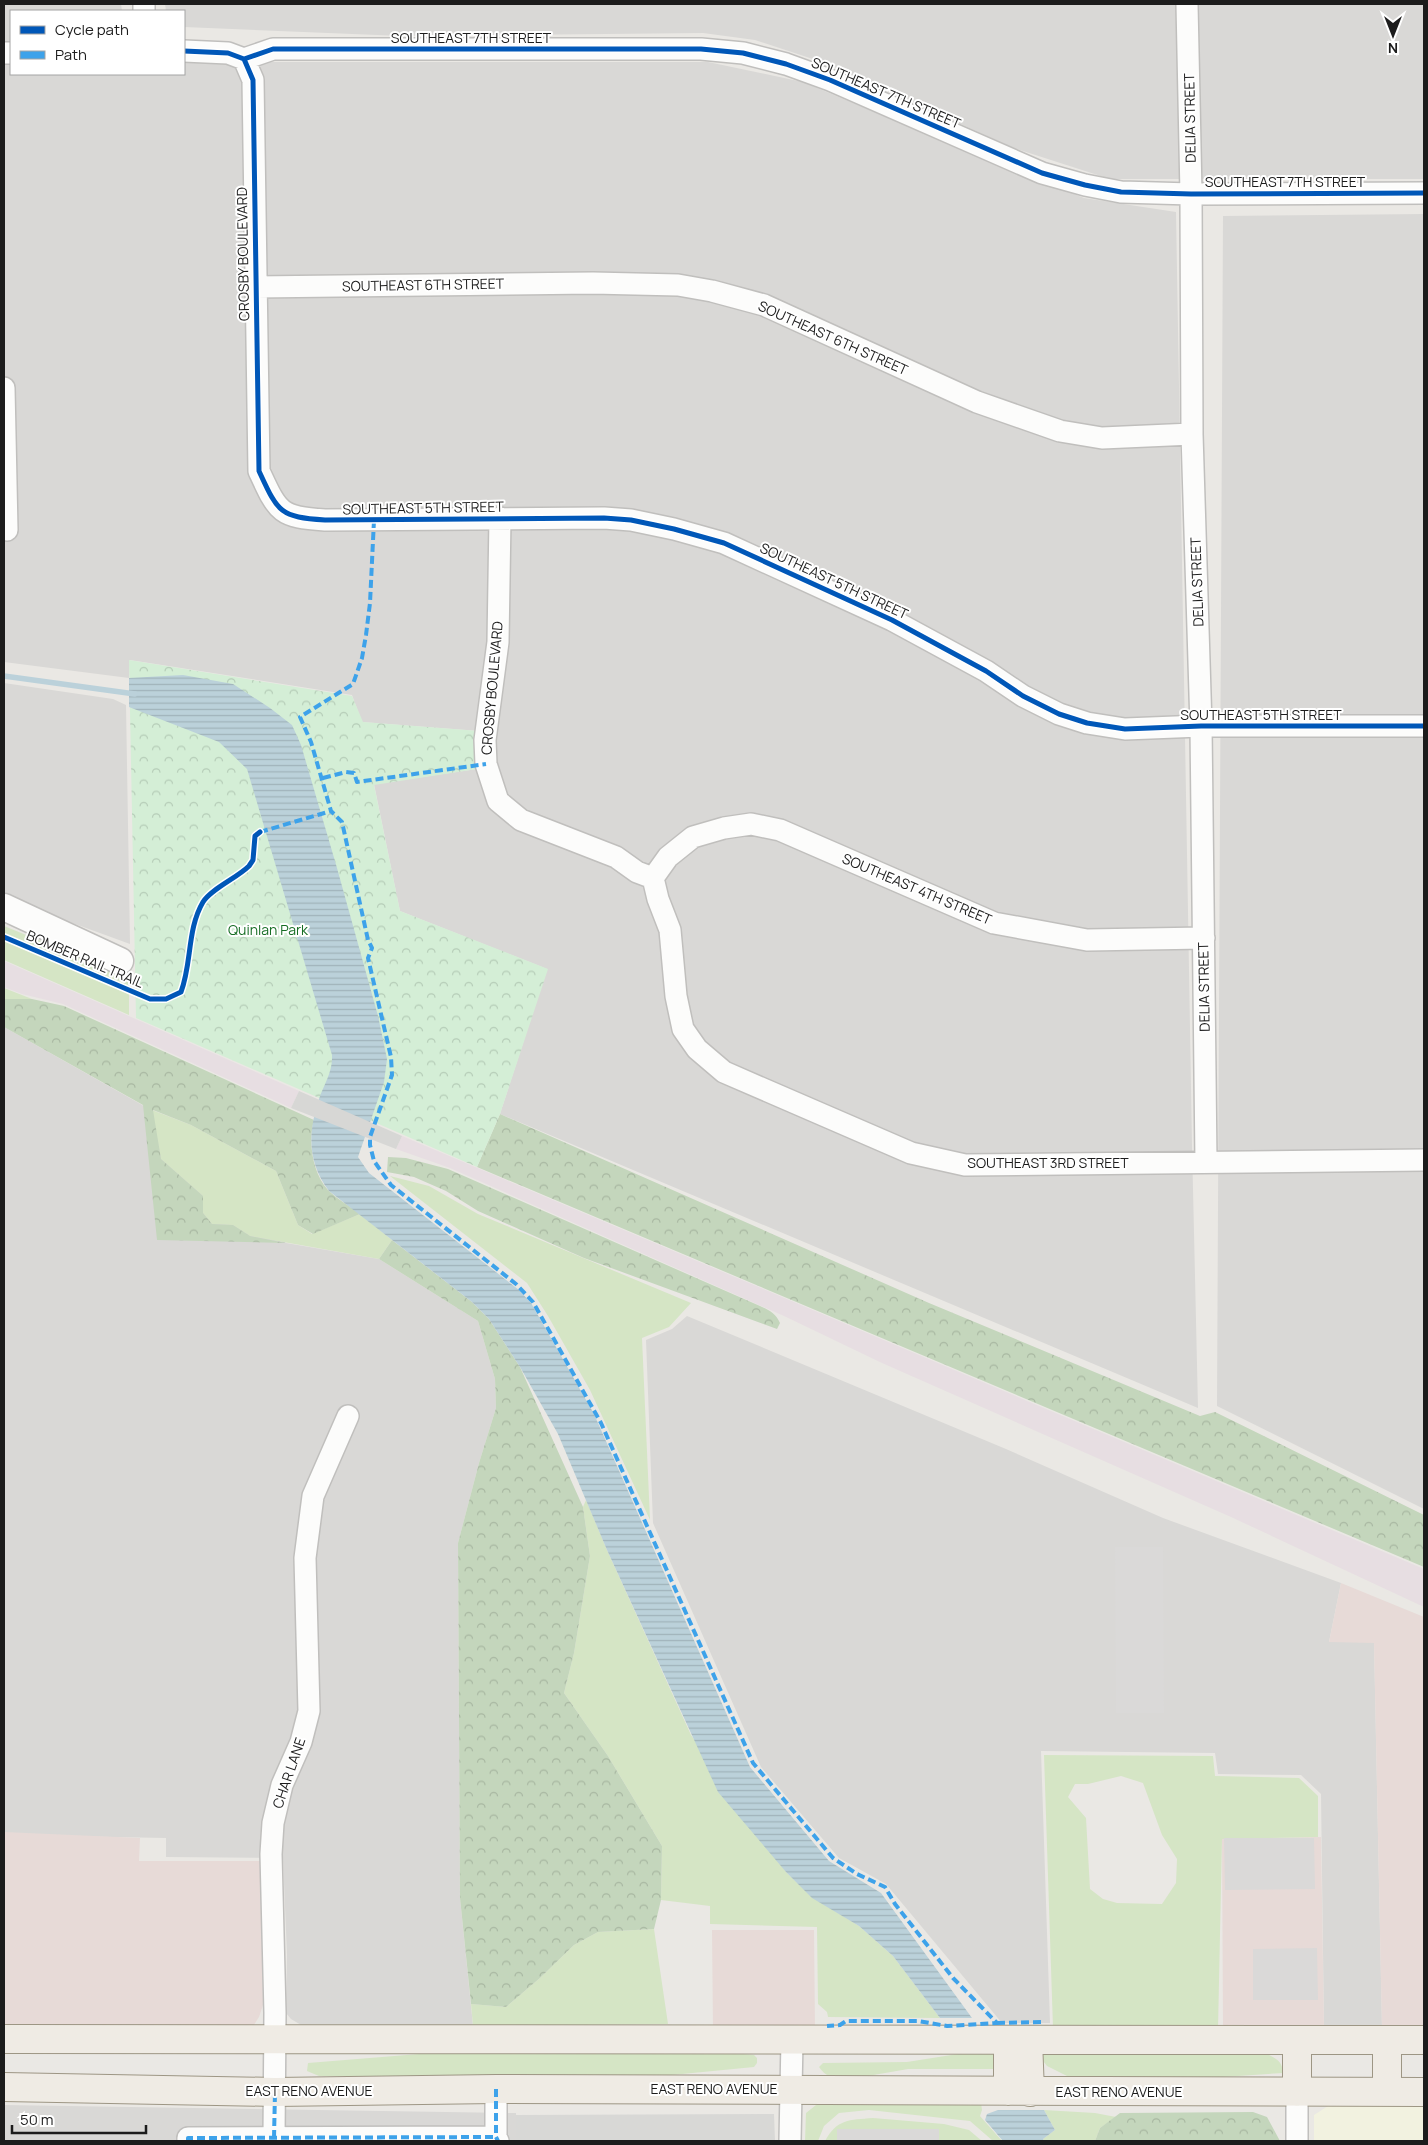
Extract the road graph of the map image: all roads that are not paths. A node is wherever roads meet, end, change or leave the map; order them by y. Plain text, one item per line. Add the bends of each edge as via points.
1 (1187, 4) edge
2 (185, 51) edge
3 (244, 60) junction
4 (1191, 194) junction
5 (1424, 194) edge
6 (255, 287) junction
7 (4, 388) edge
8 (1192, 434) junction
9 (278, 508) joint
10 (500, 518) junction
11 (7, 530) dead end
12 (1201, 726) junction
13 (1424, 726) edge
14 (654, 878) junction
15 (4, 907) edge
16 (1204, 938) junction
17 (120, 961) dead end
18 (1424, 1160) edge
19 (1206, 1161) junction
20 (348, 1416) dead end
21 (4, 2039) edge
22 (275, 2039) junction
23 (792, 2040) junction
24 (1018, 2040) junction
25 (1297, 2040) junction
26 (1387, 2040) junction
27 (1424, 2040) edge
28 (4, 2087) edge
29 (496, 2089) junction
30 (791, 2089) junction
31 (1019, 2091) junction
32 (275, 2092) junction
33 (1297, 2092) junction
34 (1387, 2092) junction
35 (1424, 2092) edge
36 (274, 2138) junction
37 (497, 2139) edge
38 (188, 2141) edge
39 (790, 2141) edge
40 (1297, 2141) edge

1 - 4 street, DELIA STREET
2 - 3 street via 228,53
3 - 4 street, SOUTHEAST 7TH STREET via 273,49 701,49 743,53 830,80 1042,173 1121,192
3 - 6 street, CROSBY BOULEVARD via 253,80
4 - 5 street, SOUTHEAST 7TH STREET
4 - 8 street, DELIA STREET
6 - 8 street, SOUTHEAST 6TH STREET via 678,285 764,305 977,402 1060,432 1102,438
6 - 9 street, CROSBY BOULEVARD via 259,471
7 - 11 street
8 - 12 street, DELIA STREET
9 - 10 street, SOUTHEAST 5TH STREET via 298,518 325,520
10 - 12 street, SOUTHEAST 5TH STREET via 631,520 724,543 892,620 1059,714 1125,729
10 - 14 street, CROSBY BOULEVARD via 498,642 485,740 486,764 498,801 521,820 616,857 637,872
12 - 13 street, SOUTHEAST 5TH STREET
12 - 16 street, DELIA STREET
14 - 16 street, SOUTHEAST 4TH STREET via 668,857 693,837 751,824 780,830 994,924 1088,940
14 - 19 street, SOUTHEAST 3RD STREET via 670,930 682,1029 697,1050 724,1072 911,1153 965,1165
15 - 17 street
16 - 19 street, DELIA STREET
18 - 19 street, SOUTHEAST 3RD STREET
20 - 22 street, CHAR LANE via 313,1496 305,1558 309,1711 282,1786 273,1823
21 - 22 main road
22 - 23 main road
22 - 32 street, CHAR LANE
23 - 24 main road
23 - 30 street
24 - 25 main road
24 - 31 main road
25 - 26 main road
25 - 33 main road
26 - 27 main road
26 - 34 main road
28 - 32 main road, EAST RENO AVENUE
29 - 30 main road, EAST RENO AVENUE
29 - 32 main road, EAST RENO AVENUE
29 - 37 street
30 - 31 main road, EAST RENO AVENUE
30 - 39 street
31 - 33 main road, EAST RENO AVENUE
32 - 36 street, CHAR LANE
33 - 34 main road, EAST RENO AVENUE
33 - 40 street
34 - 35 main road, EAST RENO AVENUE
36 - 37 street
36 - 38 street via 188,2138

